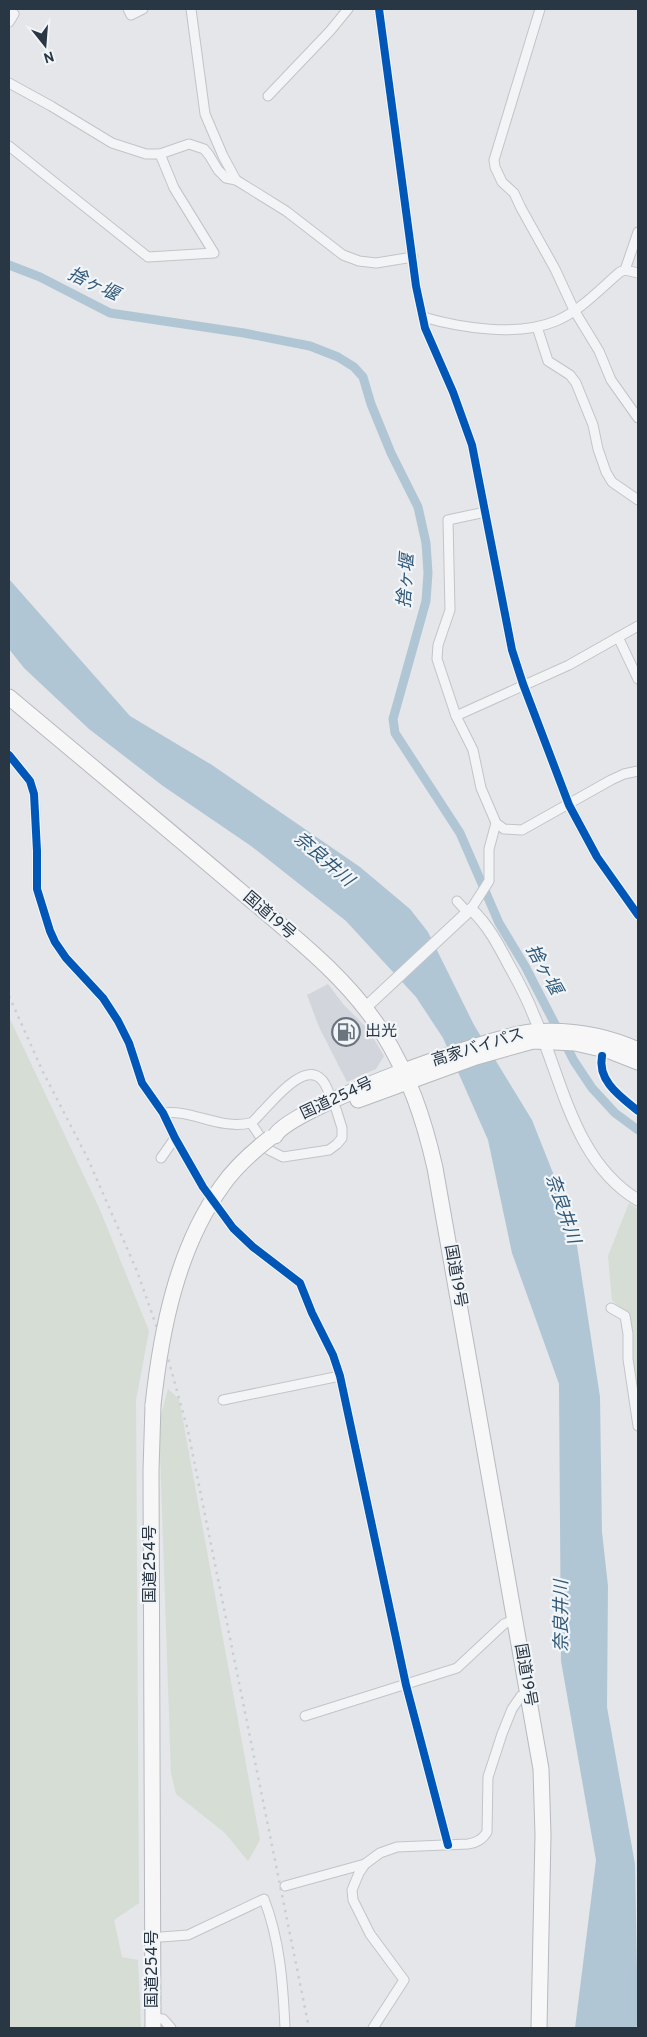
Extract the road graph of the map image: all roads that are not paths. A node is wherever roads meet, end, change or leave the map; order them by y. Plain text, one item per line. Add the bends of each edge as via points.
1 (128, 9) edge
2 (142, 9) edge
3 (191, 9) edge
4 (348, 9) edge
5 (379, 9) edge
6 (540, 9) edge
7 (9, 10) edge
8 (9, 22) edge
9 (9, 83) edge
10 (268, 96) dead end
11 (9, 146) edge
12 (160, 154) junction
13 (236, 180) junction
14 (638, 232) edge
15 (414, 257) junction
16 (626, 270) junction
17 (638, 273) edge
18 (574, 310) junction
19 (423, 317) junction
20 (537, 327) junction
21 (638, 418) edge
22 (638, 500) edge
23 (485, 512) junction
24 (638, 626) edge
25 (618, 637) junction
26 (638, 678) edge
27 (523, 684) junction
28 (9, 697) edge
29 (456, 716) junction
30 (9, 755) edge
31 (638, 771) edge
32 (569, 805) junction
33 (496, 823) junction
34 (457, 901) dead end
35 (467, 912) junction
36 (638, 915) edge
37 (365, 1008) junction
38 (541, 1036) junction
39 (572, 1037) junction
40 (638, 1050) edge
41 (638, 1062) edge
42 (413, 1074) junction
43 (334, 1105) junction
44 (163, 1113) junction
45 (251, 1123) junction
46 (175, 1138) junction
47 (161, 1158) dead end
48 (638, 1200) edge
49 (611, 1308) dead end
50 (340, 1376) junction
51 (224, 1400) dead end
52 (638, 1426) edge
53 (516, 1619) junction
54 (406, 1685) junction
55 (529, 1695) junction
56 (305, 1716) dead end
57 (448, 1845) junction
58 (365, 1864) junction
59 (285, 1886) dead end
60 (161, 1937) dead end
61 (153, 2023) edge
62 (171, 2028) edge
63 (285, 2028) edge
64 (373, 2028) edge
65 (539, 2028) edge

1 - 2 street via 131,15
3 - 13 street via 205,114
4 - 10 street
5 - 15 street
6 - 18 street via 494,160 502,182 517,198
7 - 8 street via 14,14
9 - 12 street via 112,143 146,154
11 - 12 street via 148,257 214,254 174,188
12 - 13 street via 179,146 196,145 204,149 226,178
13 - 15 street via 286,211 343,255 376,263
14 - 16 street
15 - 19 street
16 - 17 street
16 - 18 street
18 - 20 street
18 - 21 street via 615,387
19 - 20 street via 496,330
19 - 23 street via 472,445
20 - 22 street via 548,361 570,374 576,383 593,425 606,472 612,482
23 - 27 street via 512,650
23 - 29 street via 448,520 450,610 438,645 437,659
24 - 25 street
25 - 26 street
25 - 27 street via 569,665
27 - 29 street
27 - 32 street
28 - 37 highway, 国道19号 via 275,921 330,970
29 - 33 street via 473,750 481,788
30 - 44 street via 30,781 34,794 37,889 50,931 66,958 104,998 129,1043 142,1083
31 - 32 street via 611,780
32 - 33 street via 522,830 504,829
32 - 36 street via 597,857
33 - 35 street via 489,849 489,881
34 - 35 street
35 - 37 street
35 - 38 street via 487,926 500,947
37 - 42 highway, 国道19号
38 - 39 highway, 高家バイパス
38 - 42 highway, 高家バイパス
38 - 48 street via 576,1122 596,1160 610,1179
39 - 40 highway, 高家バイパス via 607,1038
39 - 41 highway, 高家バイパス
42 - 43 highway, 国道254号
42 - 53 highway, 国道19号 via 436,1168
43 - 45 street via 322,1079 314,1074 304,1075 293,1081
43 - 45 street via 342,1138 329,1150 283,1157 269,1150
43 - 61 highway, 国道254号, bridge via 299,1116 278,1129 242,1162 222,1186 209,1205 185,1260 160,1351 153,1405 151,1470
44 - 45 street via 172,1112 231,1125
44 - 46 street
46 - 47 street
46 - 50 street via 203,1187 233,1228 253,1248 300,1283
49 - 52 street via 625,1316 627,1324 628,1359
50 - 51 street
50 - 54 street
53 - 54 street via 504,1624 457,1668
53 - 55 highway, 国道19号
54 - 56 street
54 - 57 street
55 - 57 street via 521,1696 512,1709 494,1754 488,1777 485,1836 474,1843
55 - 65 highway, 国道19号 via 543,1802
57 - 58 street via 398,1847 380,1853
58 - 59 street
58 - 64 street via 352,1890 353,1900 370,1934 404,1980
60 - 63 street via 188,1935 264,1899 280,1962
61 - 62 street via 163,2019

